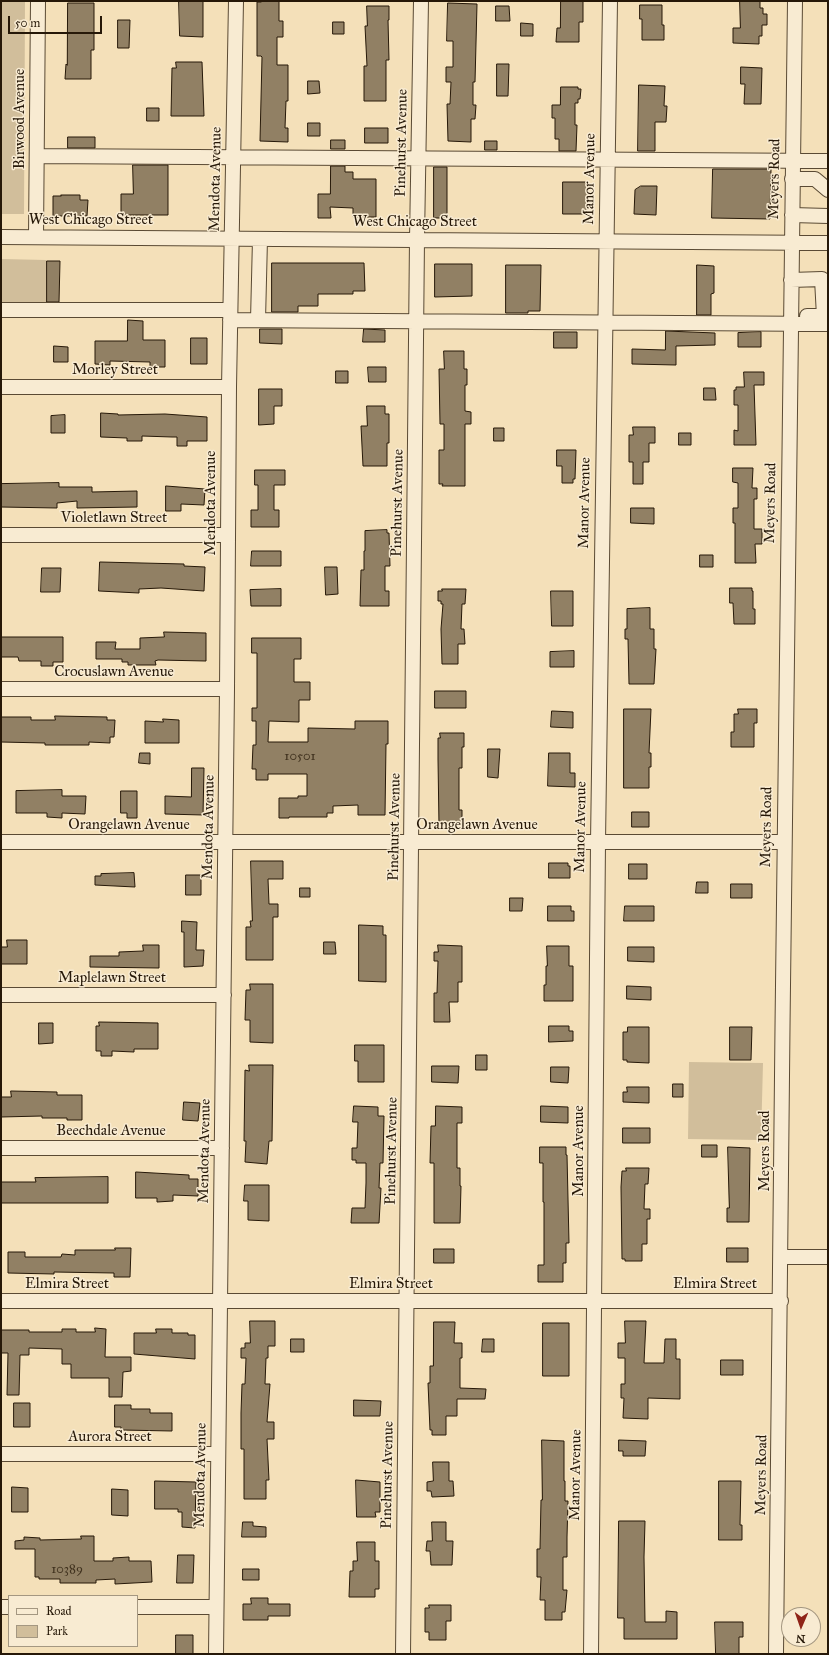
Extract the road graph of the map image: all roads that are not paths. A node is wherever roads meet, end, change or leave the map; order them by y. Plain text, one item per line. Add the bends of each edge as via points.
1 (38, 1) edge
2 (236, 1) edge
3 (422, 1) edge
4 (610, 1) edge
5 (795, 1) edge
6 (37, 156) junction
7 (234, 156) junction
8 (418, 158) junction
9 (607, 160) junction
10 (792, 161) junction
11 (828, 161) edge
12 (792, 179) junction
13 (828, 190) edge
14 (792, 215) junction
15 (828, 216) edge
16 (1, 237) edge
17 (36, 237) junction
18 (231, 238) junction
19 (260, 239) junction
20 (417, 239) junction
21 (606, 241) junction
22 (792, 243) junction
23 (828, 243) edge
24 (828, 250) edge
25 (791, 280) junction
26 (825, 285) edge
27 (1, 310) edge
28 (230, 315) junction
29 (258, 320) junction
30 (417, 321) junction
31 (790, 321) junction
32 (604, 322) junction
33 (828, 324) edge
34 (229, 386) junction
35 (1, 387) edge
36 (1, 535) edge
37 (228, 535) junction
38 (1, 688) edge
39 (227, 689) junction
40 (1, 842) edge
41 (226, 842) junction
42 (412, 842) junction
43 (598, 842) junction
44 (784, 842) junction
45 (1, 995) edge
46 (224, 995) junction
47 (1, 1148) edge
48 (222, 1148) junction
49 (782, 1257) junction
50 (828, 1257) edge
51 (1, 1301) edge
52 (220, 1301) junction
53 (407, 1301) junction
54 (595, 1301) junction
55 (781, 1301) junction
56 (1, 1454) edge
57 (218, 1454) junction
58 (138, 1607) edge
59 (216, 1607) junction
60 (216, 1654) edge
61 (403, 1654) edge
62 (591, 1654) edge
63 (776, 1654) edge

1 - 6 street, Birwood Avenue
2 - 7 street, Mendota Avenue
3 - 8 street, Pinehurst Avenue
4 - 9 street, Manor Avenue
5 - 10 street, Meyers Road
6 - 7 street
6 - 17 street, Birwood Avenue
7 - 8 street
7 - 18 street, Mendota Avenue
8 - 9 street
8 - 20 street, Pinehurst Avenue
9 - 10 street
9 - 21 street, Manor Avenue
10 - 11 street
10 - 12 street, Meyers Road
12 - 13 street via 815,179
12 - 14 street, Meyers Road
14 - 15 street
14 - 22 street, Meyers Road
16 - 17 street, West Chicago Street
17 - 18 street, West Chicago Street
18 - 19 street, West Chicago Street
18 - 28 street, Mendota Avenue
19 - 20 street, West Chicago Street
19 - 29 street
20 - 21 street, West Chicago Street
20 - 30 street, Pinehurst Avenue
21 - 22 street, West Chicago Street
21 - 32 street, Manor Avenue
22 - 23 street, West Chicago Street
22 - 25 street, Meyers Road
23 - 24 street
25 - 26 street via 822,279
25 - 31 street, Meyers Road
26 - 31 street via 824,316
27 - 28 street
28 - 29 street
28 - 34 street, Mendota Avenue
29 - 30 street
30 - 32 street
30 - 42 street, Pinehurst Avenue
31 - 32 street
31 - 33 street
31 - 44 street, Meyers Road
32 - 43 street, Manor Avenue
34 - 35 street, Morley Street
34 - 37 street, Mendota Avenue
36 - 37 street, Violetlawn Street
37 - 39 street, Mendota Avenue
38 - 39 street, Crocuslawn Avenue
39 - 41 street, Mendota Avenue
40 - 41 street, Orangelawn Avenue
41 - 42 street, Orangelawn Avenue
41 - 46 street, Mendota Avenue
42 - 43 street, Orangelawn Avenue
42 - 53 street, Pinehurst Avenue
43 - 44 street, Orangelawn Avenue
43 - 54 street, Manor Avenue
44 - 49 street, Meyers Road
45 - 46 street, Maplelawn Street
46 - 48 street, Mendota Avenue
47 - 48 street, Beechdale Avenue
48 - 52 street, Mendota Avenue
49 - 50 street
49 - 55 street, Meyers Road
51 - 52 street, Elmira Street
52 - 53 street, Elmira Street
52 - 57 street, Mendota Avenue
53 - 54 street, Elmira Street
53 - 61 street, Pinehurst Avenue
54 - 55 street, Elmira Street
54 - 62 street, Manor Avenue
55 - 63 street, Meyers Road
56 - 57 street, Aurora Street
57 - 59 street, Mendota Avenue
58 - 59 street
59 - 60 street, Mendota Avenue

